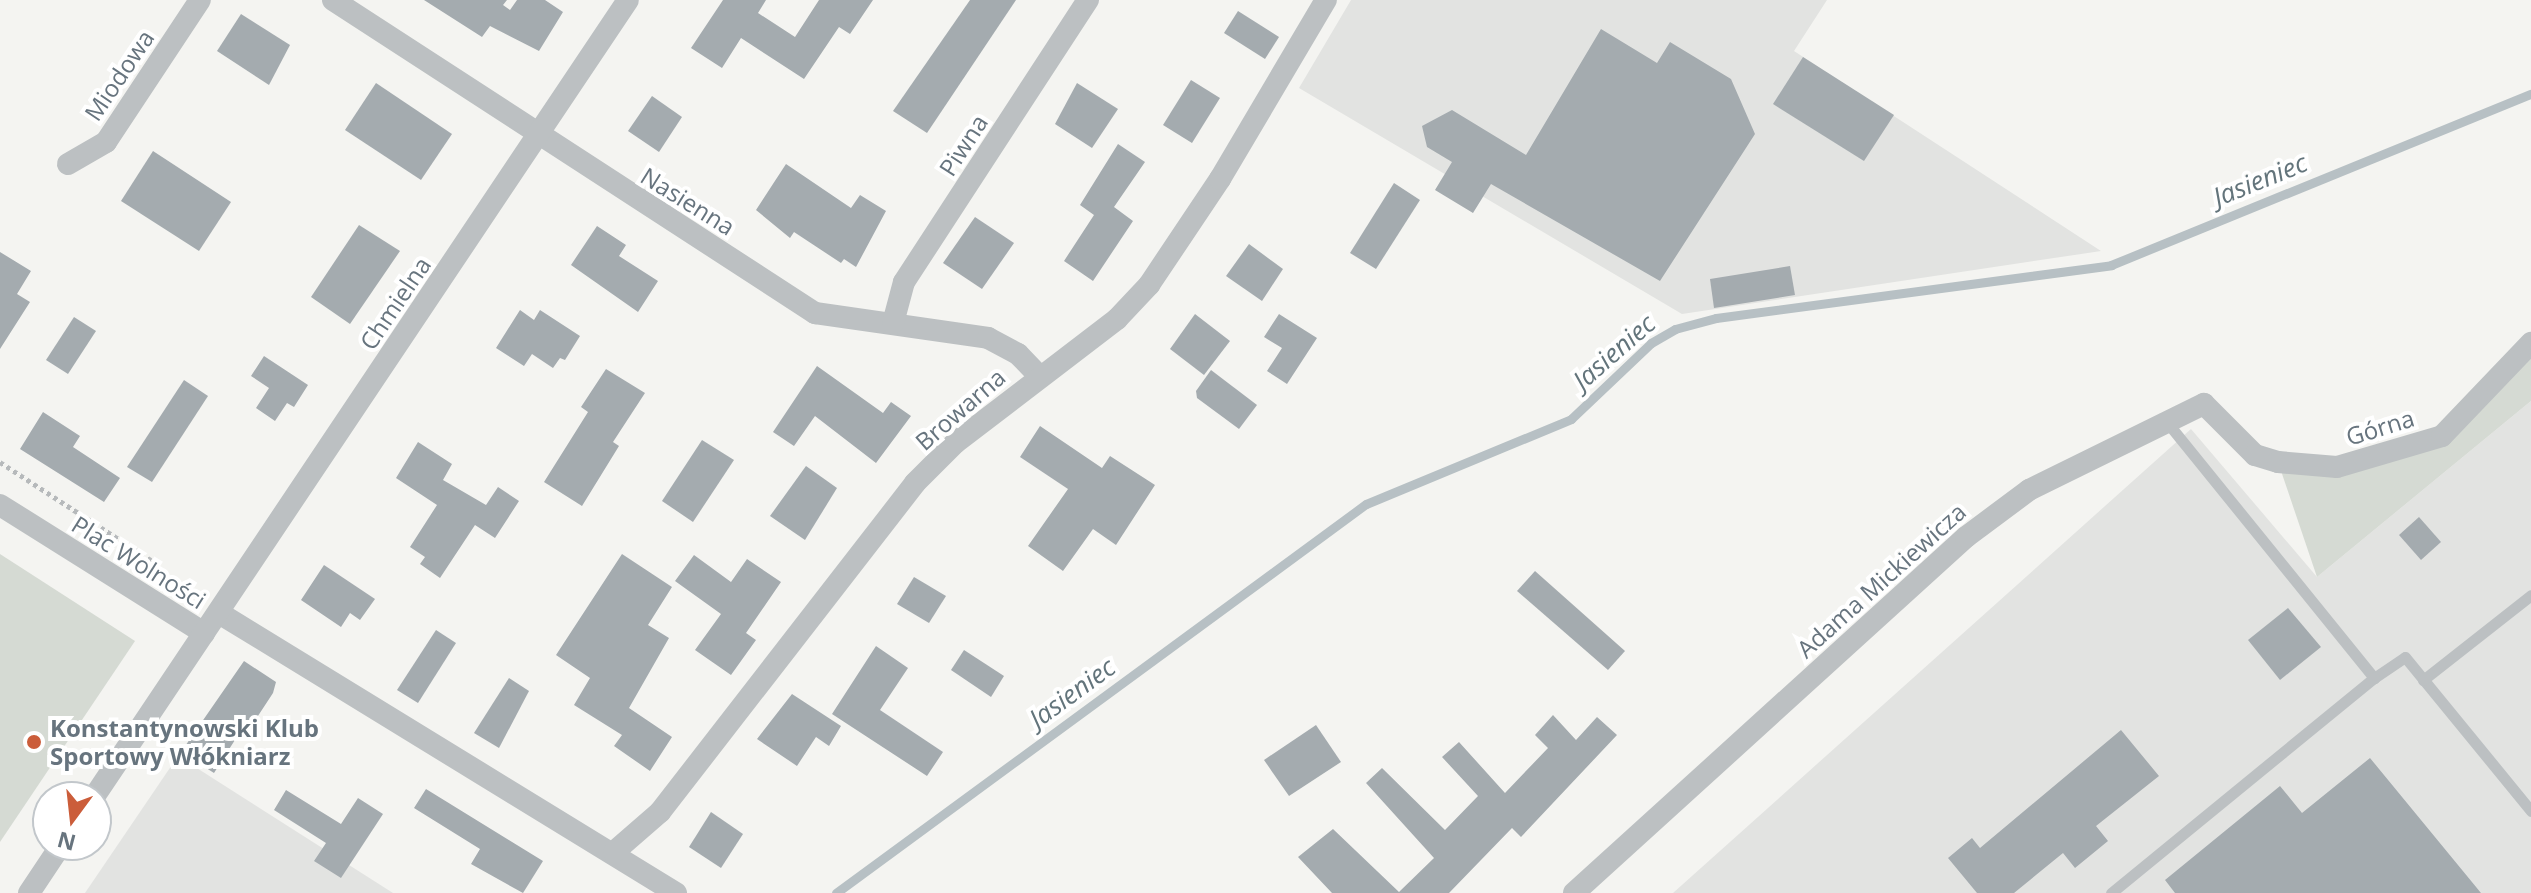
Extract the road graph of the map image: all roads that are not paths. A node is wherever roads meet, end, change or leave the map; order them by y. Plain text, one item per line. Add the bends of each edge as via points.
1 (200, 0) edge
2 (333, 0) edge
3 (628, 0) edge
4 (1088, 0) edge
5 (1326, 0) edge
6 (538, 137) junction
7 (68, 164) dead end
8 (893, 323) junction
9 (2531, 343) edge
10 (1039, 376) junction
11 (2165, 420) junction
12 (2255, 455) joint
13 (0, 505) edge
14 (2531, 595) edge
15 (219, 613) junction
16 (204, 633) junction
17 (2374, 678) junction
18 (2423, 680) junction
19 (105, 781) edge
20 (2531, 811) edge
21 (614, 852) junction
22 (50, 861) edge
23 (29, 893) edge
24 (676, 893) edge
25 (1574, 893) edge
26 (2111, 893) edge

1 - 7 street, Miodowa via 106,142
2 - 6 street, Nasienna
3 - 6 street, Chmielna
4 - 8 street, Piwna via 904,282
5 - 10 street, Browarna via 1220,179 1149,285 1117,319
6 - 8 street, Nasienna via 815,313
6 - 15 street, Chmielna
8 - 10 street, Nasienna via 988,338 1018,354
9 - 12 street, Górna via 2442,436 2337,467
10 - 21 street, Browarna via 955,443 915,483 660,812
11 - 12 street, Adama Mickiewicza via 2204,404
11 - 17 lane
11 - 25 street, Adama Mickiewicza via 2029,490 1966,537
13 - 16 street, Plac Wolności
14 - 18 lane
15 - 16 street, Chmielna
15 - 21 street
16 - 19 street, Plac Wolności
17 - 18 lane via 2405,657
17 - 26 lane
18 - 20 lane
21 - 24 street
22 - 23 street

